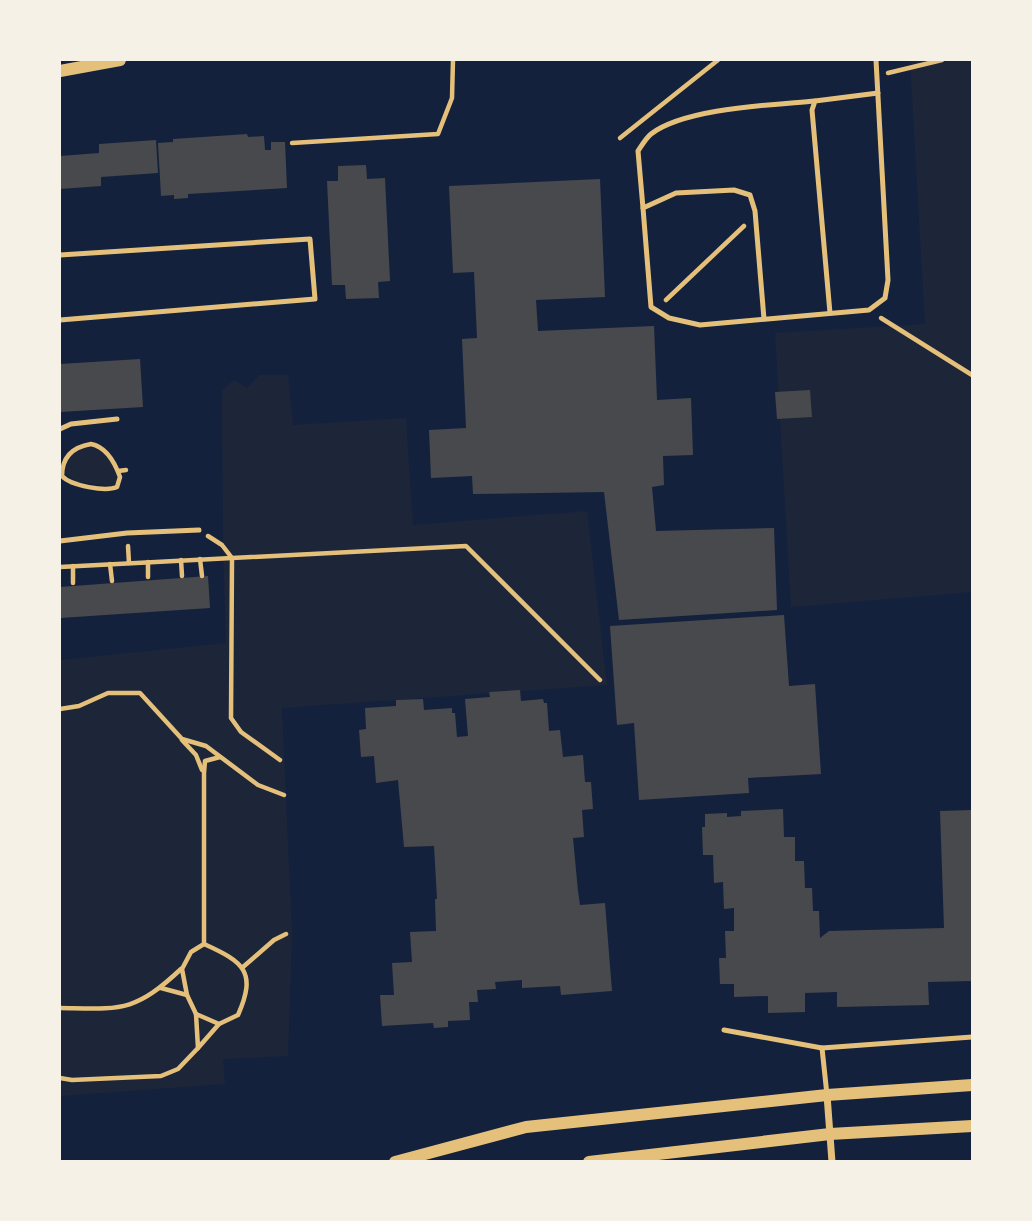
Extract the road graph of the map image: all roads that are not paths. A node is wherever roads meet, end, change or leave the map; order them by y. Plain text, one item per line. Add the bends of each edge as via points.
1 (120, 60) edge
2 (876, 60) edge
3 (60, 71) edge
4 (878, 93) junction
5 (815, 101) junction
6 (643, 208) junction
7 (60, 255) edge
8 (830, 313) junction
9 (764, 319) junction
10 (60, 320) edge
11 (117, 419) dead end
12 (60, 429) edge
13 (199, 530) road end
14 (60, 541) edge
15 (724, 1030) dead end
16 (972, 1037) edge
17 (822, 1048) junction
18 (972, 1085) edge
19 (827, 1095) junction
20 (972, 1126) edge
21 (830, 1134) junction
22 (394, 1161) edge
23 (589, 1161) edge
24 (832, 1161) edge

1 - 3 street
2 - 4 lane
4 - 5 lane
4 - 8 lane via 888,280 885,298 869,310
5 - 6 lane via 703,114 649,135 638,151
5 - 8 lane via 812,124
6 - 9 lane via 651,307 669,318 700,325
6 - 9 lane via 676,193 734,190 750,195
7 - 10 lane via 310,239 315,299
8 - 9 lane
11 - 12 lane
13 - 14 lane
15 - 17 lane
16 - 17 lane
17 - 19 lane
18 - 19 street
19 - 21 street
19 - 22 street via 526,1128
20 - 21 street
21 - 23 street
21 - 24 street

